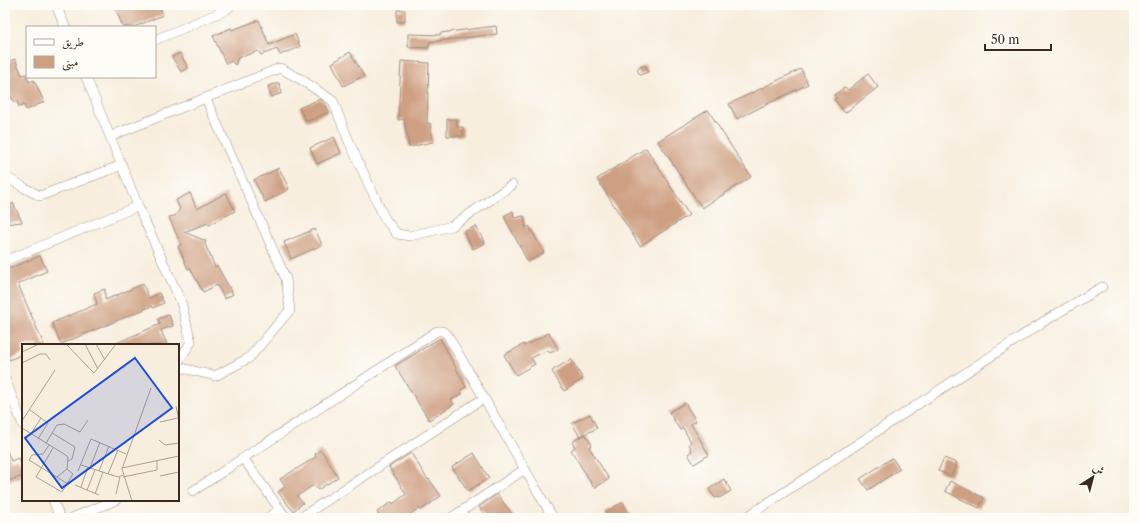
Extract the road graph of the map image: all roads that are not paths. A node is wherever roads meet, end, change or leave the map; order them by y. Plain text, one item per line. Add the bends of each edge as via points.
1 (229, 5) edge
2 (58, 6) edge
3 (65, 26) edge
4 (156, 40) edge
5 (86, 78) edge
6 (206, 99) junction
7 (111, 136) junction
8 (122, 165) junction
9 (5, 178) edge
10 (512, 185) dead end
11 (138, 206) junction
12 (5, 261) edge
13 (1102, 287) dead end
14 (179, 360) edge
15 (179, 367) edge
16 (5, 379) edge
17 (484, 398) junction
18 (22, 422) edge
19 (243, 458) junction
20 (525, 469) junction
21 (193, 490) dead end
22 (53, 501) edge
23 (114, 501) edge
24 (280, 509) junction
25 (60, 518) edge
26 (72, 518) edge
27 (267, 518) edge
28 (286, 518) edge
29 (300, 518) edge
30 (450, 518) edge
31 (553, 518) edge
32 (745, 518) edge

1 - 4 street via 226,10
2 - 3 street
5 - 7 street
6 - 7 street
6 - 10 street via 280,68 315,88 333,101 385,219 397,234 410,236 452,226
6 - 15 street via 286,279 290,310 249,358 215,376
7 - 8 street
8 - 9 street via 40,196
8 - 11 street
11 - 12 street
11 - 14 street via 183,309 191,342
13 - 32 street via 1037,326
16 - 18 street
17 - 19 street via 447,334 440,331
17 - 20 street
17 - 29 street
19 - 21 street
19 - 24 street
20 - 30 street
20 - 31 street
22 - 25 street
23 - 26 street
24 - 27 street
24 - 28 street

